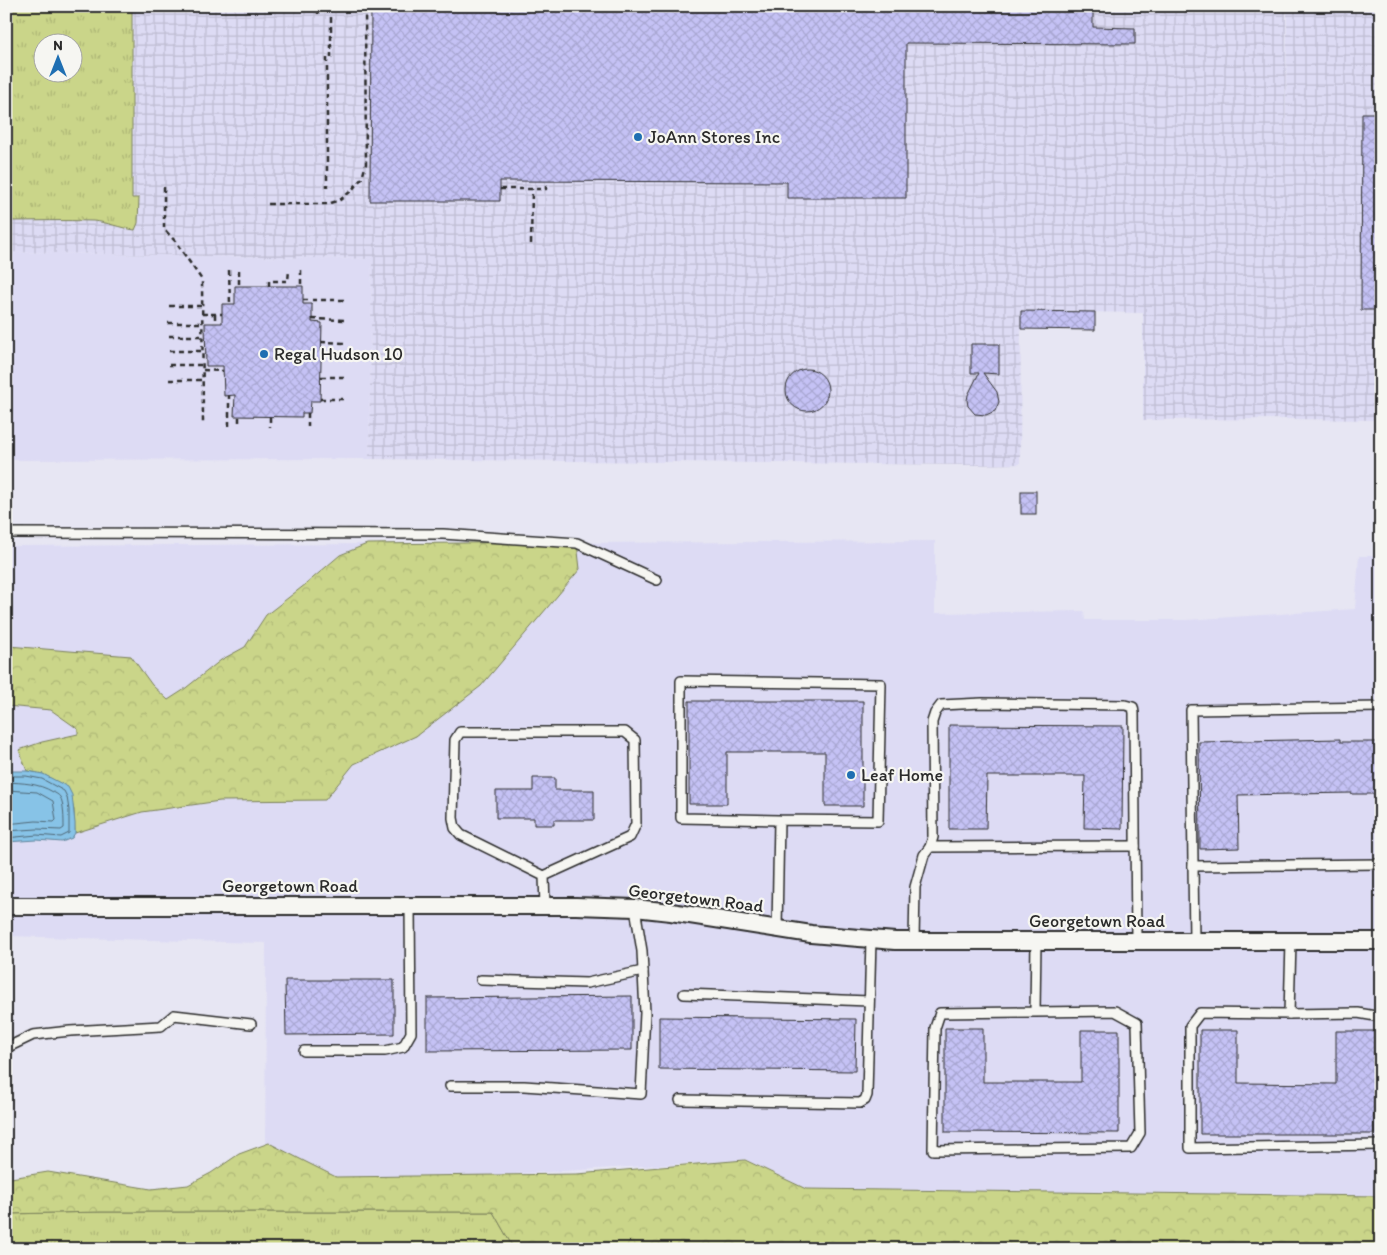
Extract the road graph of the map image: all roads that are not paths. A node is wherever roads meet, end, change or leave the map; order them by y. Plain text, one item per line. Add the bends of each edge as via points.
1 (6, 532) edge
2 (657, 580) dead end
3 (1381, 707) edge
4 (779, 820) junction
5 (1135, 846) junction
6 (930, 847) junction
7 (1381, 864) edge
8 (1193, 866) junction
9 (544, 876) junction
10 (6, 906) edge
11 (410, 906) junction
12 (545, 906) junction
13 (635, 908) junction
14 (777, 928) junction
15 (871, 939) junction
16 (914, 941) junction
17 (1036, 941) junction
18 (1136, 941) junction
19 (1194, 941) junction
20 (1381, 941) edge
21 (1291, 942) junction
22 (643, 971) junction
23 (481, 980) dead end
24 (684, 994) dead end
25 (869, 1001) junction
26 (1035, 1012) junction
27 (1289, 1014) junction
28 (1381, 1016) edge
29 (251, 1024) dead end
30 (6, 1048) edge
31 (304, 1051) dead end
32 (450, 1086) dead end
33 (680, 1100) dead end
34 (1381, 1146) edge

1 - 2 lane via 444,534 577,543
3 - 8 lane via 1191,710
4 - 4 lane via 681,818 681,681 881,684 878,822
4 - 14 lane
5 - 6 lane
5 - 6 lane via 1133,707 1125,704 982,703 941,704 935,713 932,722 933,837
5 - 18 lane
6 - 16 lane via 924,855 915,887
7 - 8 lane
8 - 19 lane
9 - 9 lane via 461,835 455,828 455,740 460,732 625,732 635,740 636,824 630,837
9 - 12 lane
10 - 11 street, Georgetown Road
11 - 12 street, Georgetown Road
11 - 31 lane via 411,1033 403,1046 385,1051
12 - 13 street, Georgetown Road
13 - 14 street, Georgetown Road
13 - 22 lane
14 - 15 street, Georgetown Road
15 - 16 street, Georgetown Road
15 - 25 lane
16 - 17 street, Georgetown Road
17 - 18 street, Georgetown Road
17 - 26 lane
18 - 19 street, Georgetown Road
19 - 21 street, Georgetown Road
20 - 21 street, Georgetown Road
21 - 27 lane
22 - 23 lane via 587,983
22 - 32 lane via 645,1013 641,1094 524,1086
24 - 25 lane
25 - 33 lane via 867,1095 860,1103
26 - 26 lane via 940,1012 934,1028 933,1150 1131,1148 1140,1133 1137,1023 1115,1011
27 - 28 lane
27 - 34 lane via 1200,1013 1190,1026 1190,1148
29 - 30 lane via 174,1015 161,1026 33,1035

